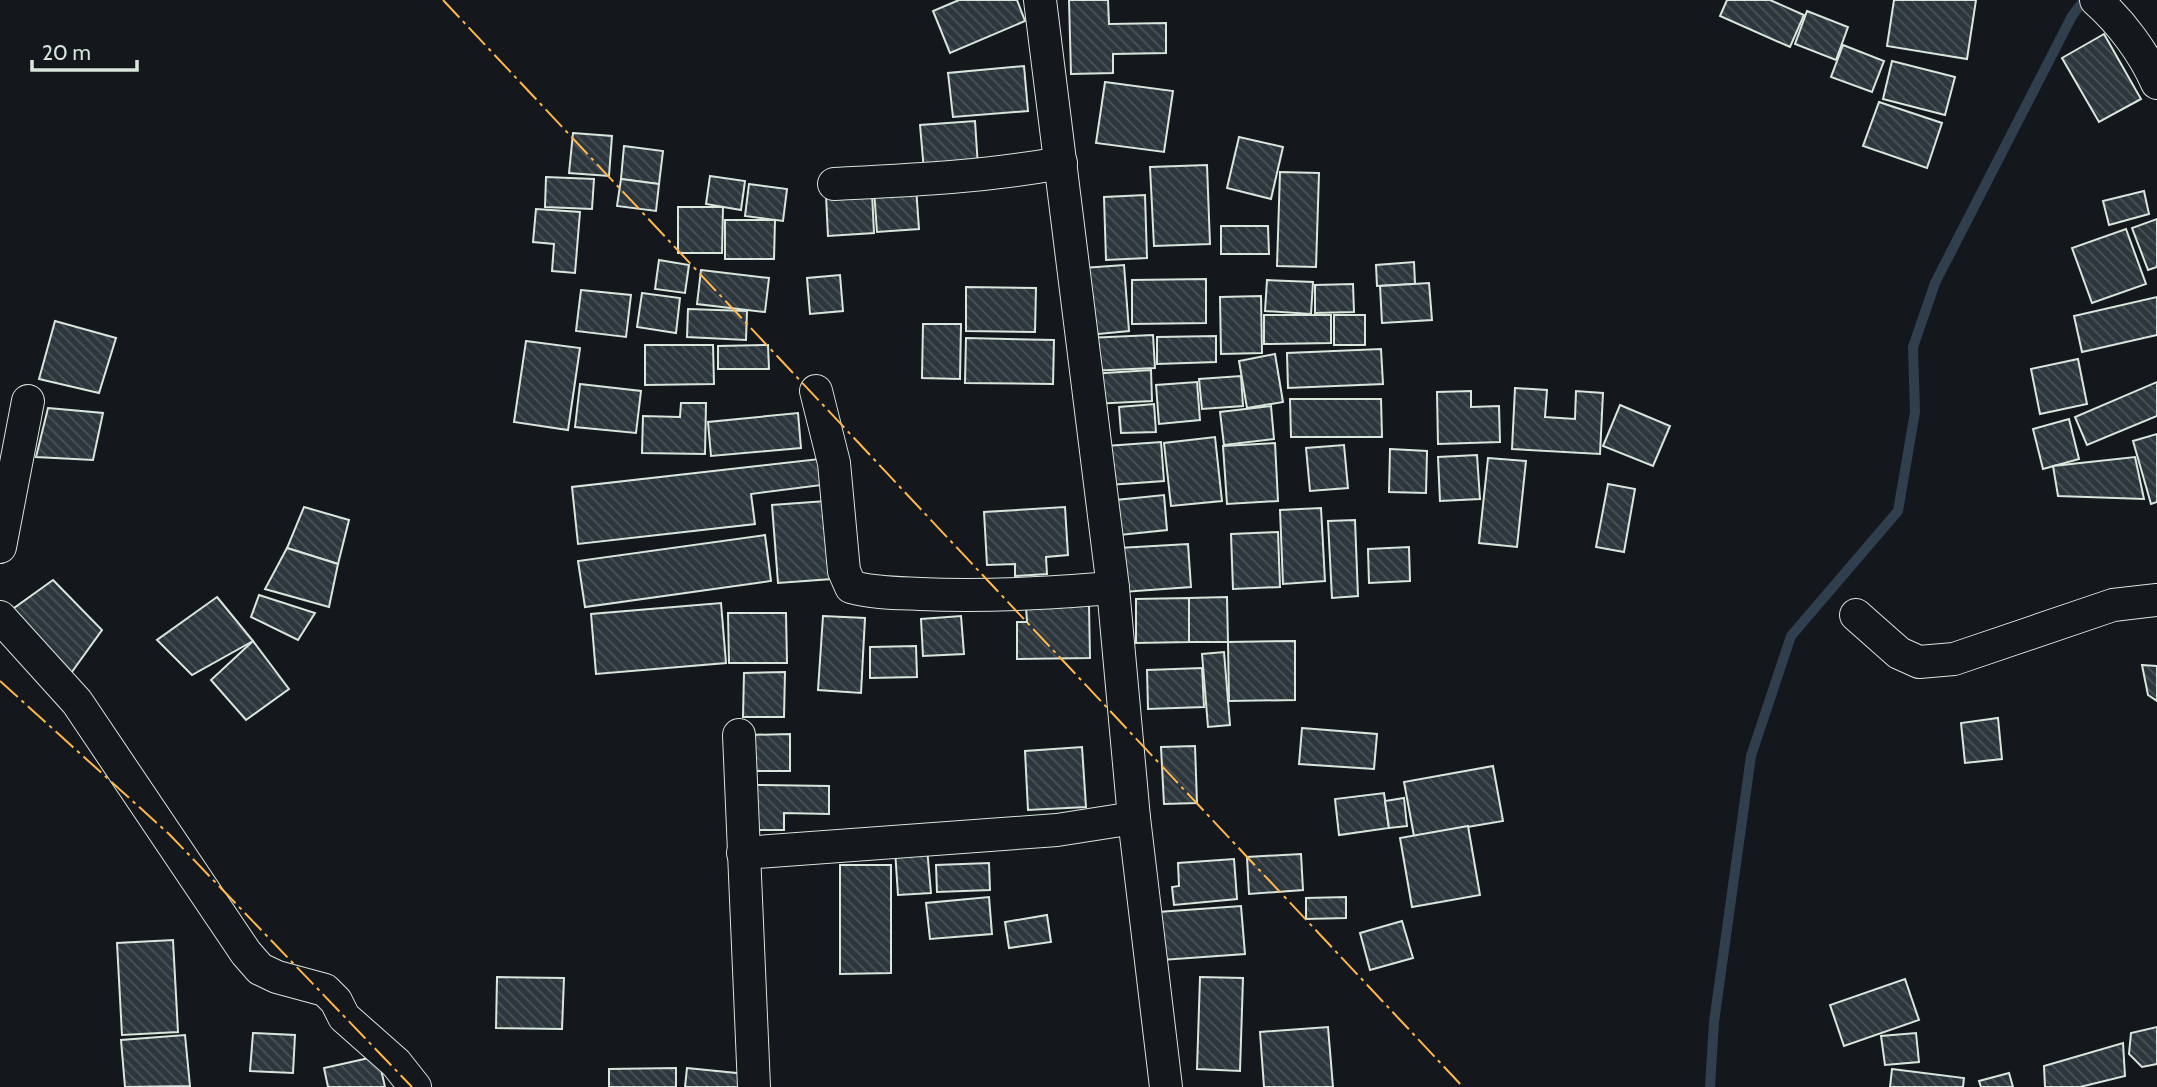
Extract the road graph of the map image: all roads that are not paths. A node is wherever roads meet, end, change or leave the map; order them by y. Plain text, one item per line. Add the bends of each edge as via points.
1 (1040, 0) edge
2 (2096, 0) edge
3 (2157, 83) edge
4 (1061, 163) junction
5 (834, 184) dead end
6 (816, 391) dead end
7 (28, 401) dead end
8 (0, 547) edge
9 (1113, 588) junction
10 (2157, 600) edge
11 (1856, 615) dead end
12 (0, 617) edge
13 (739, 735) dead end
14 (1134, 818) junction
15 (743, 853) junction
16 (415, 1087) edge
17 (754, 1087) edge
18 (1166, 1087) edge

1 - 4 street
2 - 3 street via 2147,61
4 - 5 street via 967,177
4 - 9 street
6 - 9 street via 831,447 844,571 850,587 947,595
7 - 8 street
9 - 14 street
10 - 11 street via 2113,605 1954,659 1919,662 1899,653
12 - 16 street via 77,702 260,969 325,990 344,1017 396,1063
13 - 15 street
14 - 15 street via 1057,830
14 - 18 street
15 - 17 street

